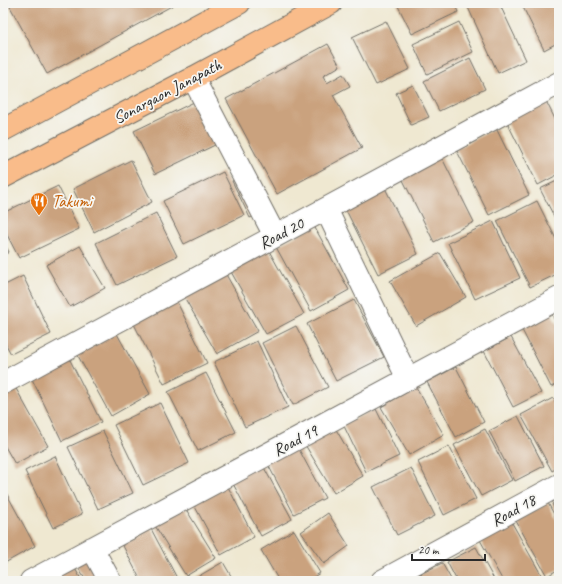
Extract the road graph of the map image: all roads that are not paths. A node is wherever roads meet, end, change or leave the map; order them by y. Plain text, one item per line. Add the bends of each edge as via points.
1 (239, 3) edge
2 (332, 3) edge
3 (193, 78) junction
4 (559, 83) edge
5 (3, 130) edge
6 (3, 177) edge
7 (326, 209) junction
8 (275, 236) junction
9 (559, 298) edge
10 (408, 379) junction
11 (3, 383) edge
12 (559, 485) edge
13 (92, 548) junction
14 (31, 581) edge
15 (110, 581) edge
16 (382, 581) edge

1 - 5 main road
2 - 3 main road, Sonargaon Janapath
3 - 6 main road, Sonargaon Janapath
3 - 8 street
4 - 7 street, Road 20
7 - 8 street, Road 20
7 - 10 street
8 - 11 street, Road 20
9 - 10 street, Road 19
10 - 13 street, Road 19
12 - 16 street, Road 18
13 - 14 street, Road 19
13 - 15 street

